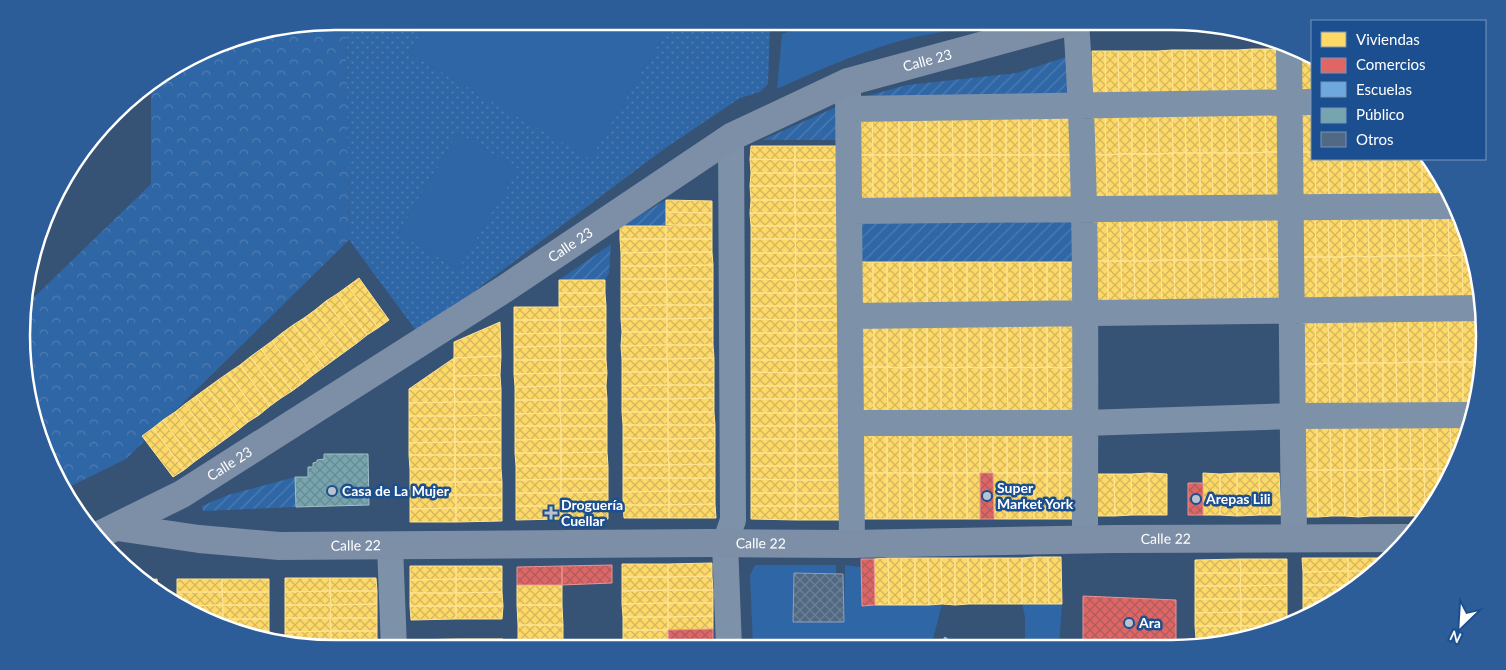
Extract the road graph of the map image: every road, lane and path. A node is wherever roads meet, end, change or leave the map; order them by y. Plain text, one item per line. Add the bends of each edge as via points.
1 (1041, 30) edge
2 (1075, 30) edge
3 (1290, 54) edge
4 (848, 82) junction
5 (1301, 102) edge
6 (1082, 104) junction
7 (849, 109) junction
8 (731, 137) junction
9 (1448, 206) edge
10 (1290, 207) junction
11 (1084, 209) junction
12 (850, 211) junction
13 (1474, 308) edge
14 (1292, 310) junction
15 (1084, 312) junction
16 (851, 316) junction
17 (1466, 415) edge
18 (1293, 416) junction
19 (852, 423) junction
20 (1085, 423) junction
21 (182, 494) junction
22 (108, 531) edge
23 (1398, 538) edge
24 (199, 539) junction
25 (1294, 539) junction
26 (1085, 540) junction
27 (725, 543) junction
28 (852, 544) junction
29 (390, 546) junction
30 (394, 640) edge
31 (729, 640) edge

1 - 4 main road, Calle 23
2 - 6 street
3 - 5 street
4 - 7 street
4 - 8 main road, Calle 23
5 - 6 street
5 - 10 street
6 - 7 street
6 - 11 street
7 - 12 street
8 - 21 main road, Calle 23 via 506,288
8 - 27 street via 733,520
9 - 10 street
10 - 11 street
10 - 14 street
11 - 12 street
11 - 15 street
12 - 16 street
13 - 14 street
14 - 15 street
14 - 18 street
15 - 16 street
15 - 20 street
16 - 19 street
17 - 18 street
18 - 20 street
18 - 25 street
19 - 20 street
19 - 28 street
20 - 26 street
21 - 22 main road, Calle 23
21 - 24 main road via 179,510
22 - 24 main road, Calle 22
23 - 25 main road, Calle 22
24 - 29 main road, Calle 22 via 279,546
25 - 26 main road, Calle 22
26 - 28 main road, Calle 22
27 - 28 main road, Calle 22
27 - 29 main road, Calle 22
27 - 31 street
29 - 30 street

